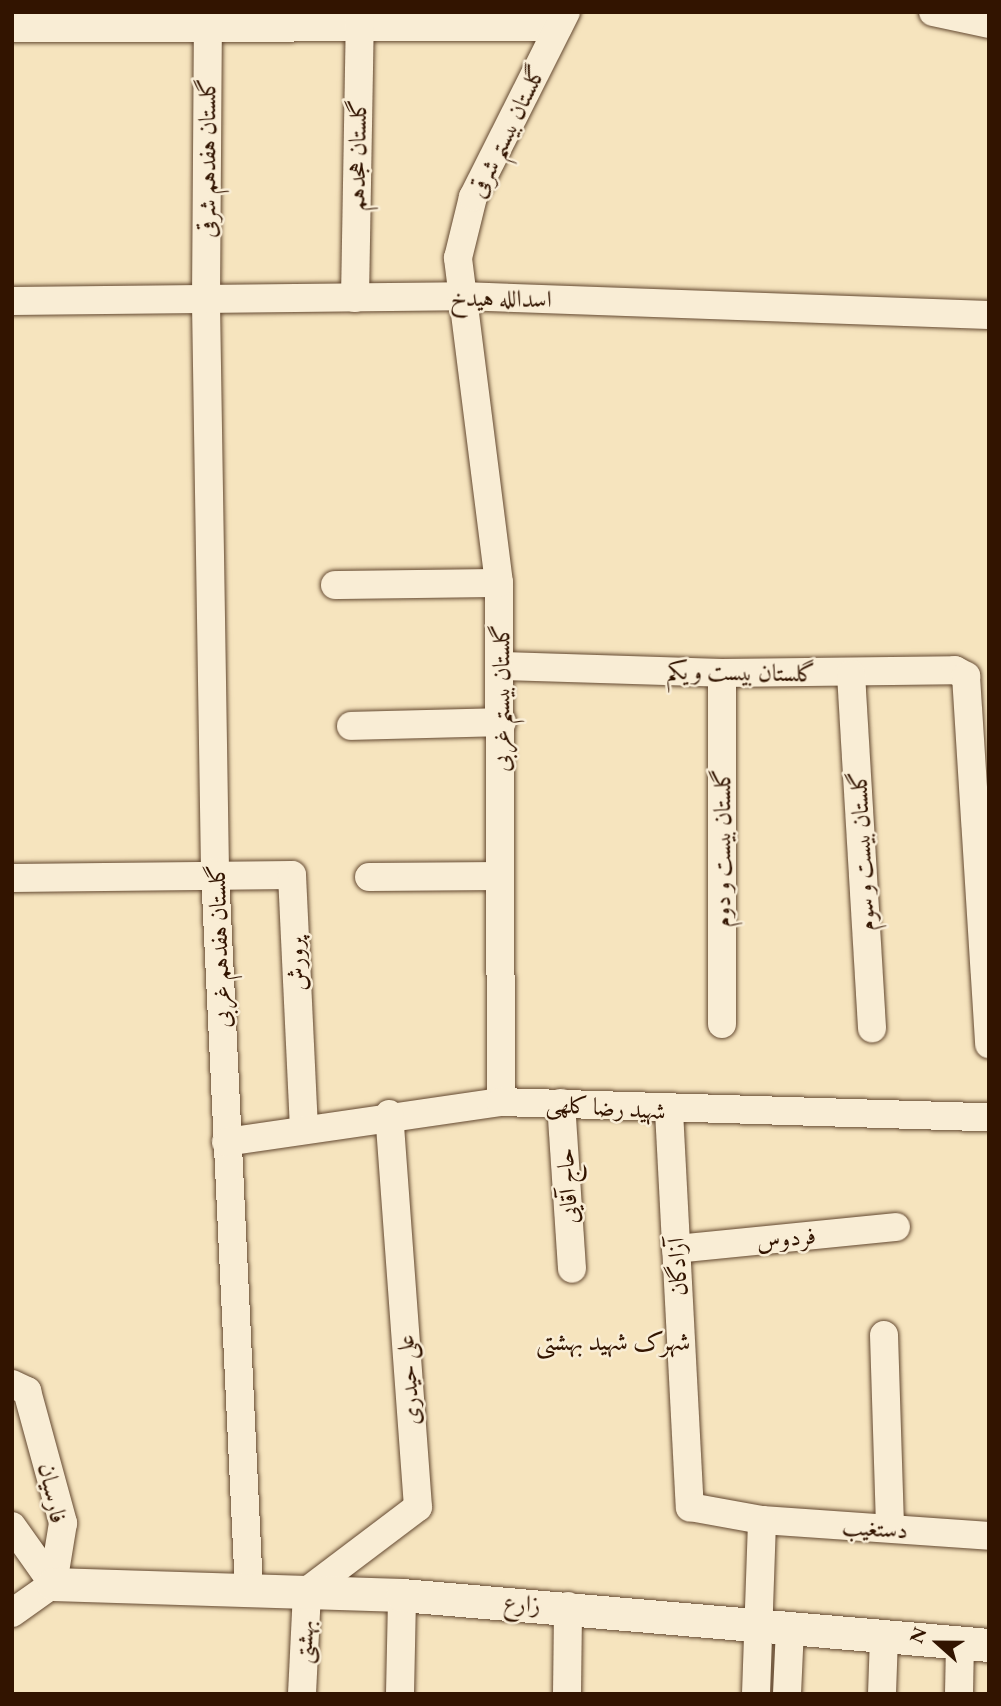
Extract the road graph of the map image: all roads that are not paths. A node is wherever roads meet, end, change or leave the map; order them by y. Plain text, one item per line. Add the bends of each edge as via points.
1 (933, 12) edge
2 (208, 20) edge
3 (562, 20) edge
4 (360, 21) edge
5 (989, 24) edge
6 (12, 28) edge
7 (461, 296) junction
8 (355, 298) junction
9 (12, 301) edge
10 (206, 303) junction
11 (989, 315) edge
12 (499, 583) junction
13 (335, 585) dead end
14 (503, 666) junction
15 (722, 673) junction
16 (851, 674) junction
17 (502, 722) junction
18 (351, 726) dead end
19 (215, 873) junction
20 (499, 876) junction
21 (369, 877) dead end
22 (12, 878) edge
23 (722, 1024) dead end
24 (872, 1028) dead end
25 (989, 1044) edge
26 (501, 1102) junction
27 (561, 1103) junction
28 (669, 1111) junction
29 (389, 1114) junction
30 (989, 1117) edge
31 (304, 1129) junction
32 (226, 1142) junction
33 (897, 1227) dead end
34 (677, 1249) junction
35 (572, 1269) dead end
36 (884, 1335) dead end
37 (12, 1384) edge
38 (690, 1507) joint
39 (762, 1520) junction
40 (12, 1526) edge
41 (890, 1528) junction
42 (989, 1536) edge
43 (53, 1584) junction
44 (249, 1589) junction
45 (307, 1591) junction
46 (402, 1594) junction
47 (568, 1606) junction
48 (12, 1613) edge
49 (775, 1626) junction
50 (884, 1638) junction
51 (974, 1644) edge
52 (302, 1694) edge
53 (400, 1694) edge
54 (566, 1694) edge
55 (756, 1694) edge
56 (787, 1694) edge
57 (881, 1694) edge
58 (959, 1694) edge

1 - 5 street
2 - 4 street
2 - 6 street
2 - 10 street, گلستان هفدهم شرقی
3 - 4 street
3 - 7 street, گلستان بیستم شرقی via 473,197 458,258
4 - 8 street, گلستان هجدهم
7 - 8 street, اسدالله هیدخ
7 - 11 street, اسدالله هیدخ
7 - 12 street, گلستان بیستم غربی
8 - 10 street, اسدالله هیدخ
9 - 10 street, اسدالله هیدخ
10 - 19 street, گلستان هفدهم غربی
12 - 13 street
12 - 14 street, گلستان بیستم غربی
14 - 15 street, گلستان بیست و یکم
14 - 17 street, گلستان بیستم غربی
15 - 16 street, گلستان بیست و یکم
15 - 23 street, گلستان بیست و دوم
16 - 24 street, گلستان بیست و سوم
16 - 25 street, گلستان بیست و یکم via 955,670 971,687
17 - 18 street
17 - 20 street, گلستان بیستم غربی
19 - 22 street
19 - 31 street, پرورش via 292,875
19 - 32 street, گلستان هفدهم غربی
20 - 21 street
20 - 26 street, گلستان بیستم غربی
26 - 27 street, شهید رضا کلهی
26 - 29 street, شهید رضا کلهی
27 - 28 street, شهید رضا کلهی
27 - 35 street, حاج آقایی
28 - 30 street, شهید رضا کلهی
28 - 34 street, آزادگان
29 - 31 street, شهید رضا کلهی
29 - 45 street, علی حیدری via 418,1507
31 - 32 street, شهید رضا کلهی
32 - 44 street, گلستان هفدهم غربی
33 - 34 street, فردوس
34 - 38 street, آزادگان
36 - 41 street
37 - 43 street, فارسیان via 27,1391 63,1523
38 - 39 street, دستغیب
39 - 41 street, دستغیب
39 - 49 street
40 - 43 street, فارسیان
41 - 42 street, دستغیب
43 - 44 street, زارع
43 - 48 street
44 - 45 street, زارع
45 - 46 street, زارع
45 - 52 street, بهشتی
46 - 47 street, زارع
46 - 53 street
47 - 49 street, زارع
47 - 54 street
49 - 50 street, زارع
49 - 55 street
49 - 56 street
50 - 51 street, زارع
50 - 57 street
51 - 58 street

